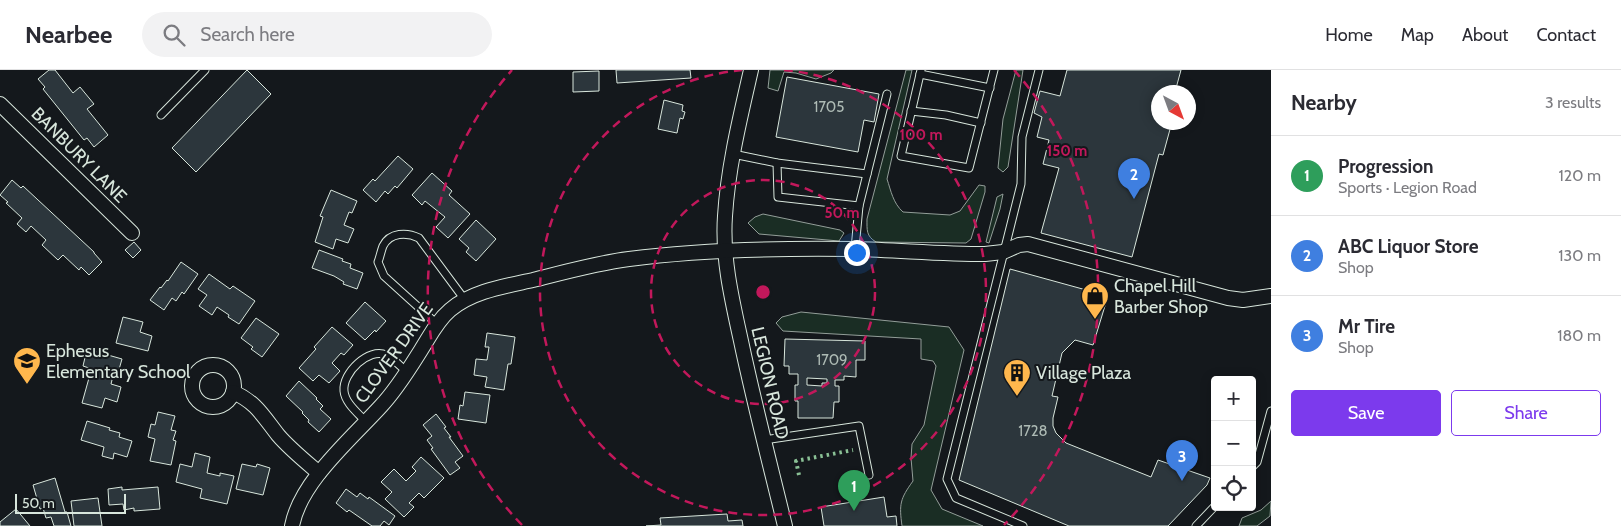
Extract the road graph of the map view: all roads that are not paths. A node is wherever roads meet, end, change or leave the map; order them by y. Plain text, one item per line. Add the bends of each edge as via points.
1 (205, 70) edge
2 (751, 70) edge
3 (994, 70) edge
4 (1039, 70) edge
5 (920, 72) edge
6 (990, 88) junction
7 (887, 94) dead end
8 (0, 104) edge
9 (911, 110) junction
10 (161, 115) dead end
11 (981, 123) junction
12 (733, 154) junction
13 (777, 163) junction
14 (867, 174) junction
15 (859, 206) junction
16 (132, 233) dead end
17 (855, 249) junction
18 (725, 251) junction
19 (1003, 252) junction
20 (1271, 296) edge
21 (465, 300) junction
22 (437, 324) junction
23 (407, 372) junction
24 (233, 392) dead end
25 (1271, 411) edge
26 (1270, 421) edge
27 (366, 422) junction
28 (764, 440) junction
29 (1253, 466) edge
30 (318, 473) junction
31 (870, 475) dead end
32 (1211, 510) edge
33 (292, 526) edge
34 (785, 526) edge
35 (1023, 526) edge
36 (1196, 526) edge

1 - 10 lane
2 - 12 street, LEGION ROAD
3 - 6 lane
4 - 19 lane via 1022,137 1020,184
5 - 6 lane
5 - 9 lane
6 - 11 lane
7 - 14 lane
8 - 16 street, BANBURY LANE
9 - 11 lane
9 - 11 lane via 901,156 969,168
12 - 13 lane
12 - 18 street, LEGION ROAD via 725,217
13 - 14 lane
13 - 15 lane via 778,197
14 - 15 lane
15 - 17 lane
17 - 18 street, CLOVER DRIVE
17 - 19 street, CLOVER DRIVE via 967,254
18 - 21 street, CLOVER DRIVE via 627,259 496,289
18 - 28 street, LEGION ROAD via 730,290
19 - 20 street, CLOVER DRIVE via 1028,244 1228,298 1243,300
19 - 35 lane via 947,479 956,498
21 - 22 street, CLOVER DRIVE
21 - 22 lane via 418,238 410,233 398,234 384,244 378,262 384,276
22 - 23 street, CLOVER DRIVE
23 - 27 street, CLOVER DRIVE
23 - 27 lane via 379,353 350,370 344,391
24 - 30 street via 259,408 279,436
25 - 26 lane
26 - 29 lane
27 - 30 street, CLOVER DRIVE
28 - 31 lane via 859,426
28 - 34 street, LEGION ROAD
30 - 33 street, CLOVER DRIVE via 294,514
32 - 36 lane

